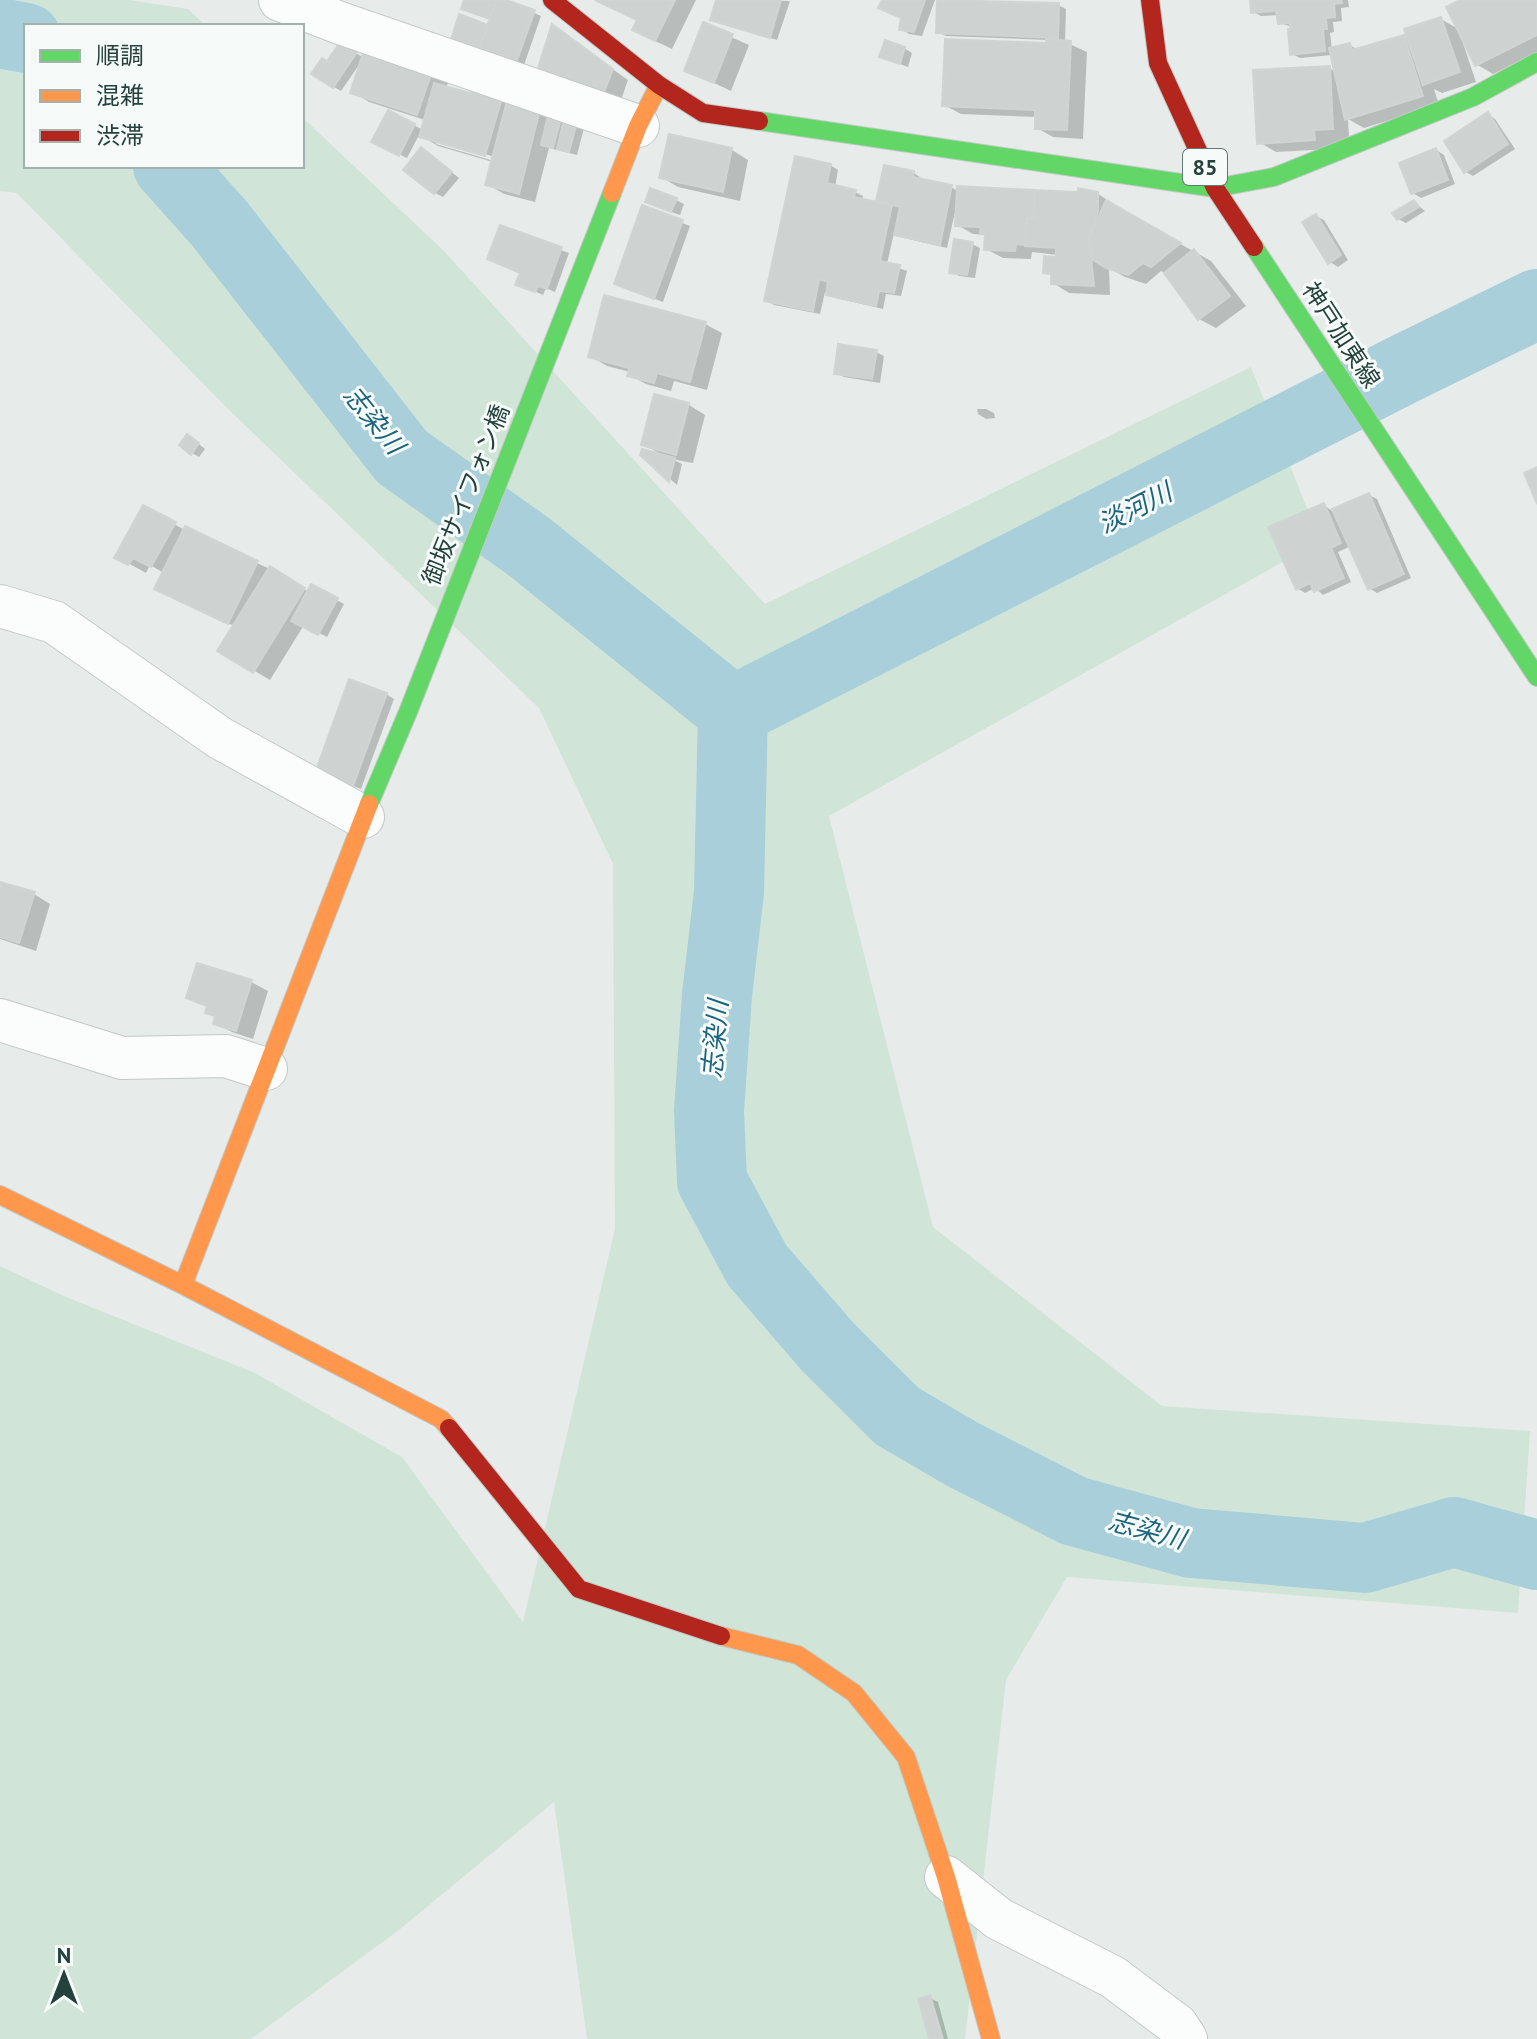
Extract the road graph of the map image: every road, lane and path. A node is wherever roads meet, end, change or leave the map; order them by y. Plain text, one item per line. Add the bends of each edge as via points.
1 (280, 0) edge
2 (552, 0) edge
3 (1150, 0) edge
4 (1537, 62) edge
5 (659, 85) junction
6 (638, 126) junction
7 (1215, 188) junction
8 (0, 606) edge
9 (1537, 677) edge
10 (363, 817) junction
11 (0, 1020) edge
12 (266, 1069) junction
13 (0, 1195) edge
14 (183, 1285) junction
15 (946, 1877) junction
16 (991, 2039) edge
17 (1186, 2039) edge

1 - 6 street
2 - 5 street
3 - 7 street, 神戸加東線 / 85 via 1158,63
4 - 7 street via 1473,97 1274,177
5 - 6 street, 御坂サイフォン橋
5 - 7 street via 703,113
6 - 10 street, 御坂サイフォン橋
7 - 9 street, 神戸加東線 / 85
8 - 10 street via 54,622 220,738
10 - 12 street, 御坂サイフォン橋
11 - 12 street via 122,1058 226,1056
12 - 14 street, 御坂サイフォン橋
13 - 14 street
14 - 15 street via 441,1419 579,1589 704,1632 798,1655 854,1693 906,1757
15 - 16 street
15 - 17 street via 999,1919 1113,1977 1177,2025

